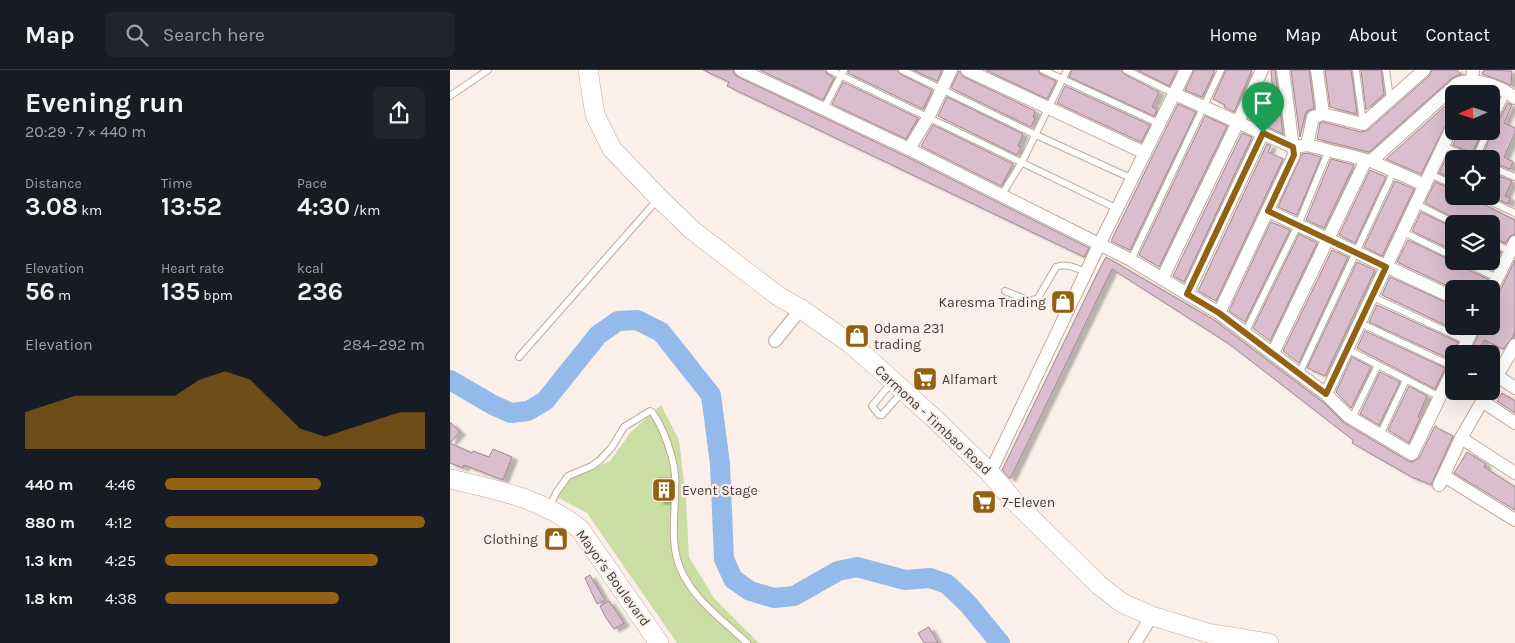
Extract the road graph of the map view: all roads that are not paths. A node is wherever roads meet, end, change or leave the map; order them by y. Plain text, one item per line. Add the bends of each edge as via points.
1 (488, 70) edge
2 (588, 70) edge
3 (741, 70) edge
4 (830, 70) edge
5 (902, 70) edge
6 (951, 70) edge
7 (967, 70) edge
8 (1042, 70) edge
9 (1067, 70) edge
10 (1126, 70) edge
11 (1186, 70) edge
12 (1221, 70) edge
13 (1262, 70) edge
14 (1283, 70) edge
15 (1317, 70) edge
16 (1356, 70) edge
17 (1386, 70) edge
18 (1424, 70) edge
19 (843, 73) edge
20 (1473, 76) edge
21 (1063, 79) junction
22 (942, 88) junction
23 (1175, 94) junction
24 (450, 96) edge
25 (1511, 96) edge
26 (1390, 100) junction
27 (1204, 106) junction
28 (1049, 108) junction
29 (823, 110) junction
30 (1500, 112) edge
31 (1323, 114) junction
32 (929, 116) junction
33 (1238, 122) junction
34 (1160, 124) junction
35 (1364, 124) junction
36 (1263, 133) junction
37 (1036, 135) junction
38 (1446, 140) edge
39 (1307, 145) junction
40 (1443, 146) junction
41 (1293, 147) junction
42 (909, 149) junction
43 (1329, 150) junction
44 (1453, 150) edge
45 (1146, 153) junction
46 (1368, 161) junction
47 (1022, 162) junction
48 (1500, 171) edge
49 (1394, 172) junction
50 (1515, 177) edge
51 (1133, 179) junction
52 (1427, 179) junction
53 (1445, 183) edge
54 (1001, 196) junction
55 (658, 198) junction
56 (1416, 204) junction
57 (1498, 205) edge
58 (1118, 209) junction
59 (1268, 211) junction
60 (1515, 213) edge
61 (1445, 218) edge
62 (1298, 225) junction
63 (1403, 232) junction
64 (1328, 239) junction
65 (1500, 244) edge
66 (1099, 245) junction
67 (1513, 247) edge
68 (1355, 252) junction
69 (1445, 253) edge
70 (1131, 260) junction
71 (1386, 267) junction
72 (1481, 270) edge
73 (1086, 272) junction
74 (1497, 278) joint
75 (1162, 279) junction
76 (1004, 290) dead end
77 (1187, 294) junction
78 (1445, 294) edge
79 (1372, 297) junction
80 (801, 309) junction
81 (1219, 313) junction
82 (1360, 323) junction
83 (1245, 333) junction
84 (1470, 335) edge
85 (775, 341) dead end
86 (1467, 341) junction
87 (1465, 345) edge
88 (1347, 349) junction
89 (1514, 350) edge
90 (1273, 354) junction
91 (519, 357) dead end
92 (1445, 364) edge
93 (1378, 365) junction
94 (1500, 372) edge
95 (1299, 374) junction
96 (1406, 380) junction
97 (1500, 383) edge
98 (898, 386) junction
99 (1445, 387) edge
100 (1515, 388) edge
101 (1326, 394) junction
102 (1440, 397) junction
103 (1483, 400) edge
104 (1489, 400) edge
105 (1352, 418) junction
106 (1515, 423) edge
107 (1380, 435) junction
108 (1460, 438) junction
109 (990, 473) junction
110 (1515, 473) edge
111 (450, 478) edge
112 (549, 508) junction
113 (1515, 520) edge
114 (1152, 616) junction
115 (660, 643) edge
116 (747, 643) edge
117 (1135, 643) edge
118 (1269, 643) edge

1 - 24 lane
2 - 55 main road, Carmona - Timbao Road via 595,115 612,149
3 - 29 street
4 - 19 lane
5 - 22 lane
6 - 22 street
7 - 28 street
8 - 21 lane
9 - 21 lane
10 - 23 lane
11 - 23 street
12 - 27 lane
13 - 33 street
14 - 41 street
15 - 31 street
16 - 35 lane
17 - 26 lane
18 - 26 street
19 - 29 lane
19 - 32 lane
20 - 25 street
20 - 46 street via 1457,84
21 - 28 lane
21 - 34 lane
22 - 32 street
22 - 37 lane
23 - 27 street
23 - 34 street
25 - 30 lane
26 - 35 street
27 - 33 street
27 - 70 lane
28 - 37 lane
28 - 45 street
29 - 42 street
31 - 35 street
31 - 39 street via 1313,117
32 - 42 street
32 - 47 lane
33 - 36 street
33 - 75 street
34 - 45 street
36 - 41 street
36 - 77 street
37 - 47 lane
37 - 51 lane
38 - 40 street
39 - 41 street
39 - 43 street
40 - 44 lane
40 - 52 street
41 - 59 street via 1294,155
42 - 54 street
43 - 46 street
43 - 62 lane
45 - 51 street
46 - 49 street
46 - 64 street
47 - 54 lane
47 - 58 lane
48 - 50 lane
49 - 52 street
49 - 68 lane
51 - 58 street
52 - 53 lane
52 - 56 street
54 - 66 street
55 - 80 main road, Carmona - Timbao Road via 692,230 778,296
55 - 91 lane
56 - 61 lane
56 - 63 street
57 - 60 lane
58 - 66 street
59 - 62 street
59 - 81 street
62 - 64 street
62 - 83 lane
63 - 69 lane
63 - 71 street
64 - 68 street
64 - 90 street
65 - 67 lane
66 - 70 street
66 - 73 street
67 - 74 street
68 - 71 street
68 - 95 lane
70 - 75 street
71 - 78 street
71 - 79 street
72 - 74 lane
73 - 76 lane via 1068,265 1056,267 1038,298 1030,301
73 - 109 street
75 - 77 street
77 - 81 street
79 - 82 street
79 - 86 lane
80 - 85 street
80 - 98 main road, Carmona - Timbao Road via 851,344
81 - 83 street
82 - 88 street
82 - 92 lane
83 - 90 street
84 - 86 street
86 - 87 street
88 - 93 lane
88 - 101 street
89 - 94 street
90 - 95 street
93 - 96 lane
93 - 105 lane
95 - 101 street
96 - 102 lane
96 - 107 lane
97 - 100 street
98 - 98 lane via 872,406 879,415 882,415
98 - 109 main road, Carmona - Timbao Road
99 - 102 street
101 - 105 street
102 - 107 street via 1412,454
103 - 108 street
104 - 106 street
105 - 107 street
108 - 110 street
108 - 113 street via 1441,480
109 - 114 main road, Carmona - Timbao Road via 1099,585 1122,603
111 - 112 main road, Mayor's Boulevard via 497,489
112 - 115 main road, Mayor's Boulevard via 580,529
112 - 116 lane via 568,476 600,460 628,424 652,412 661,427 676,478 674,519 680,570 698,597
114 - 117 street
114 - 118 main road, Carmona - Timbao Road via 1208,633

